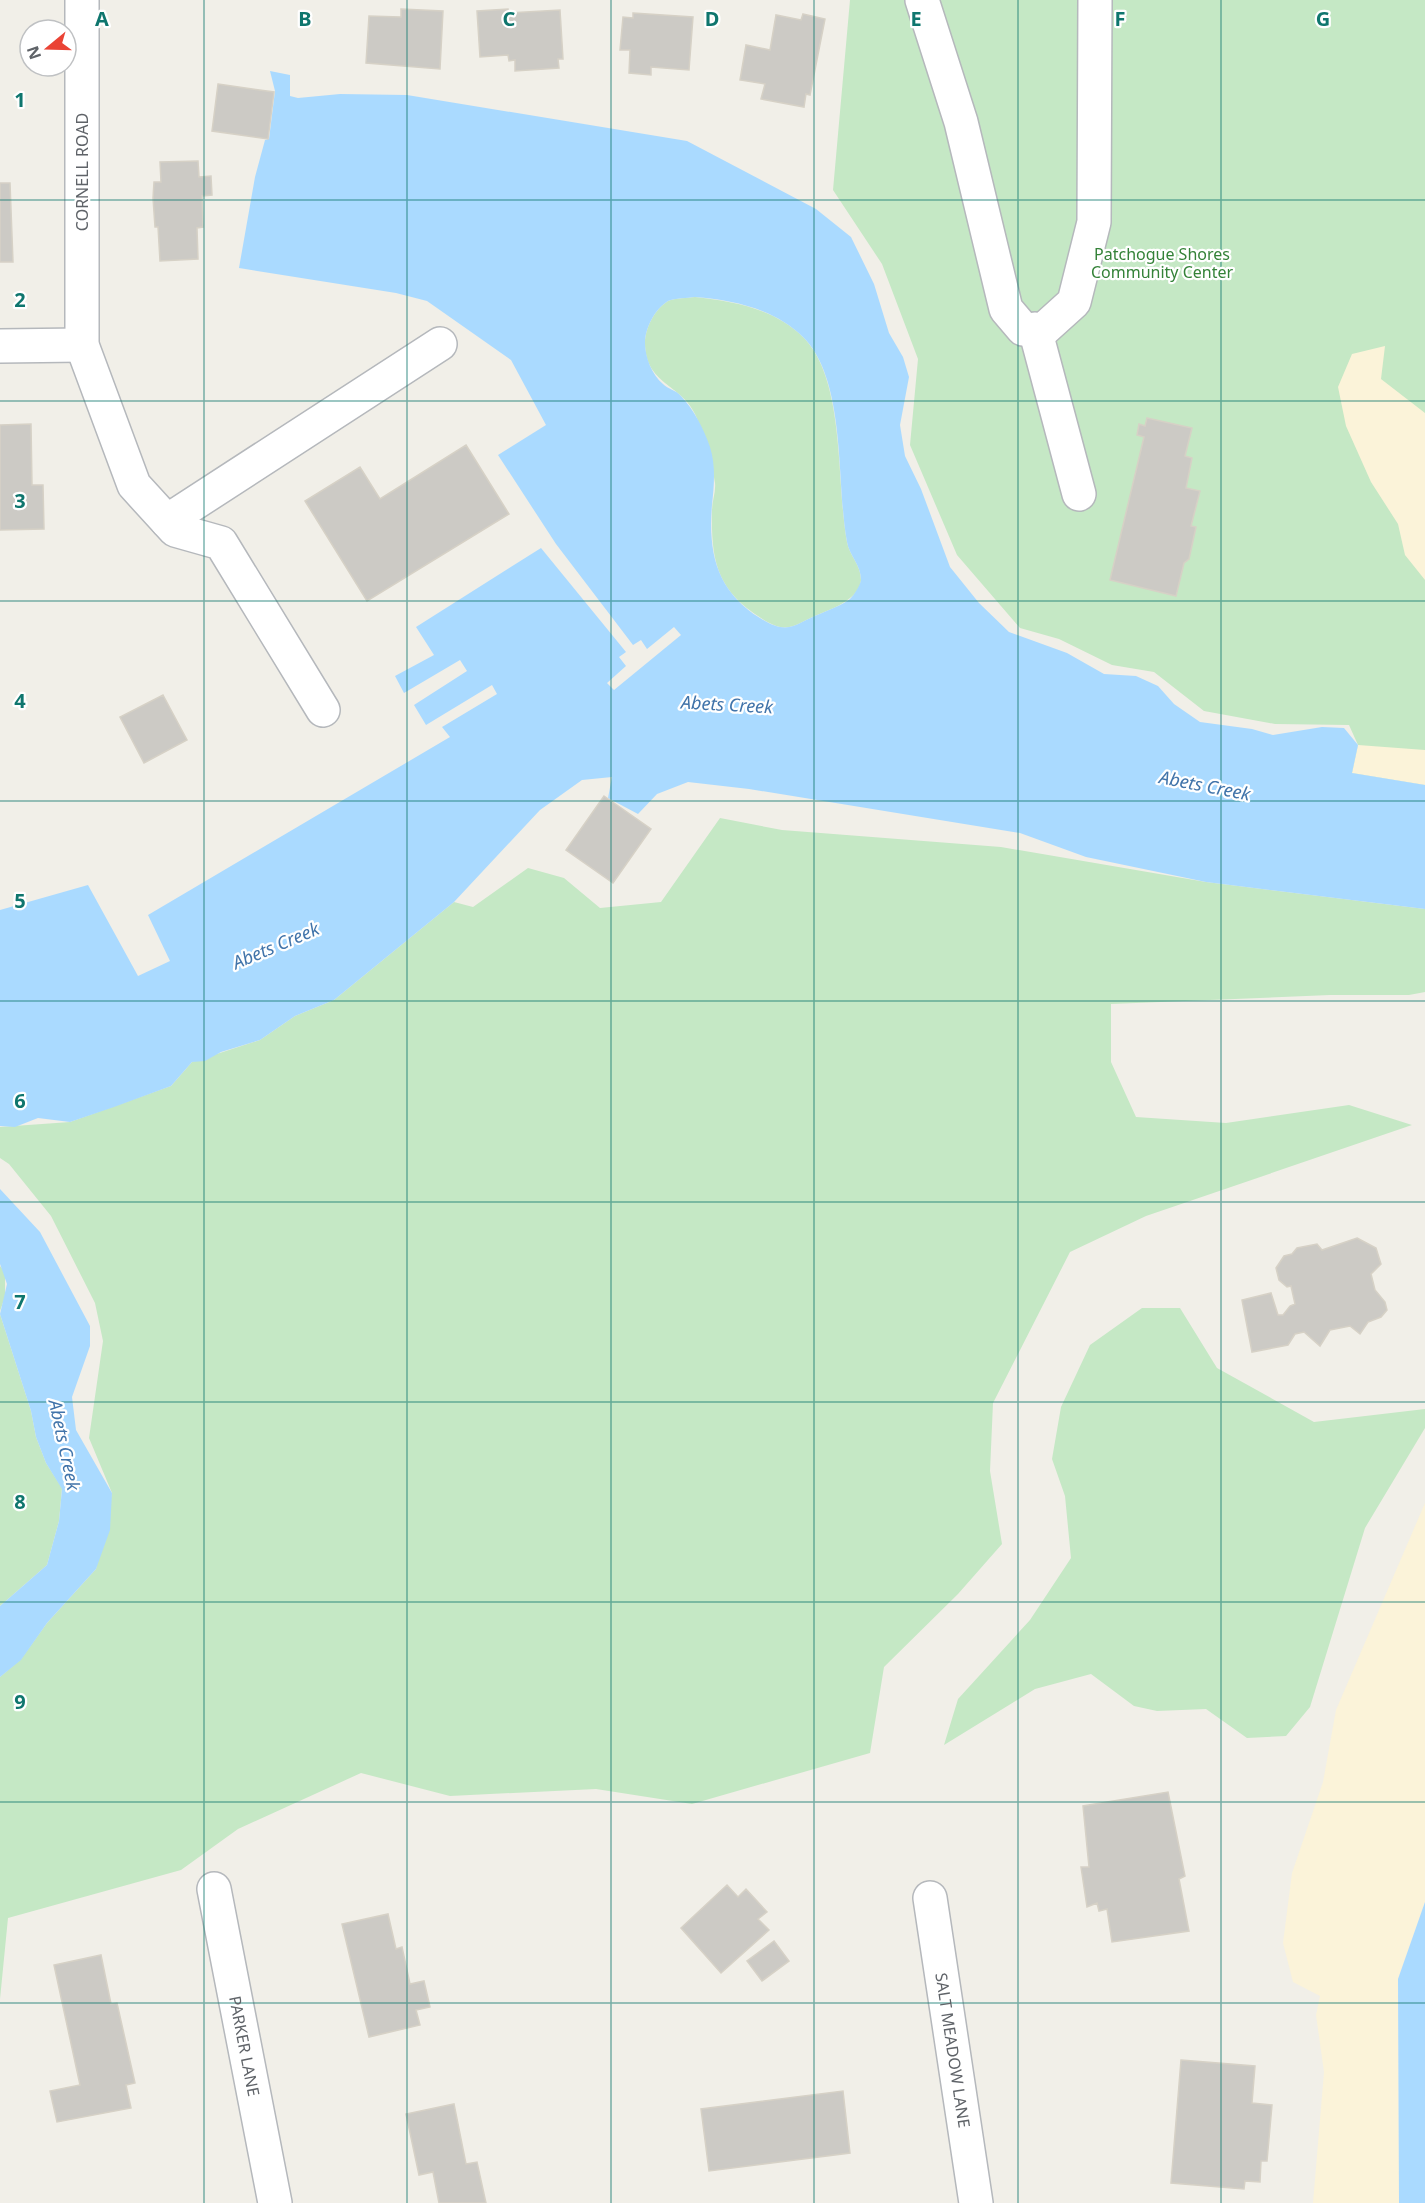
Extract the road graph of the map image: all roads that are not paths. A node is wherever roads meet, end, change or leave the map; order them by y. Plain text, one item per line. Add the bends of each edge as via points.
1 (82, 0) edge
2 (922, 0) edge
3 (1095, 0) edge
4 (1035, 329) junction
5 (440, 344) dead end
6 (82, 345) junction
7 (0, 346) edge
8 (1079, 494) dead end
9 (167, 521) junction
10 (323, 710) dead end
11 (214, 1889) dead end
12 (930, 1898) dead end
13 (275, 2203) edge
14 (976, 2203) edge

1 - 6 street, CORNELL ROAD
2 - 4 street via 961,122 1006,309 1023,329
3 - 4 street via 1094,222 1074,302 1043,330
4 - 8 street
5 - 9 street
6 - 7 street
6 - 9 street via 134,485
9 - 10 street via 175,530 221,543
11 - 13 street, PARKER LANE
12 - 14 street, SALT MEADOW LANE

